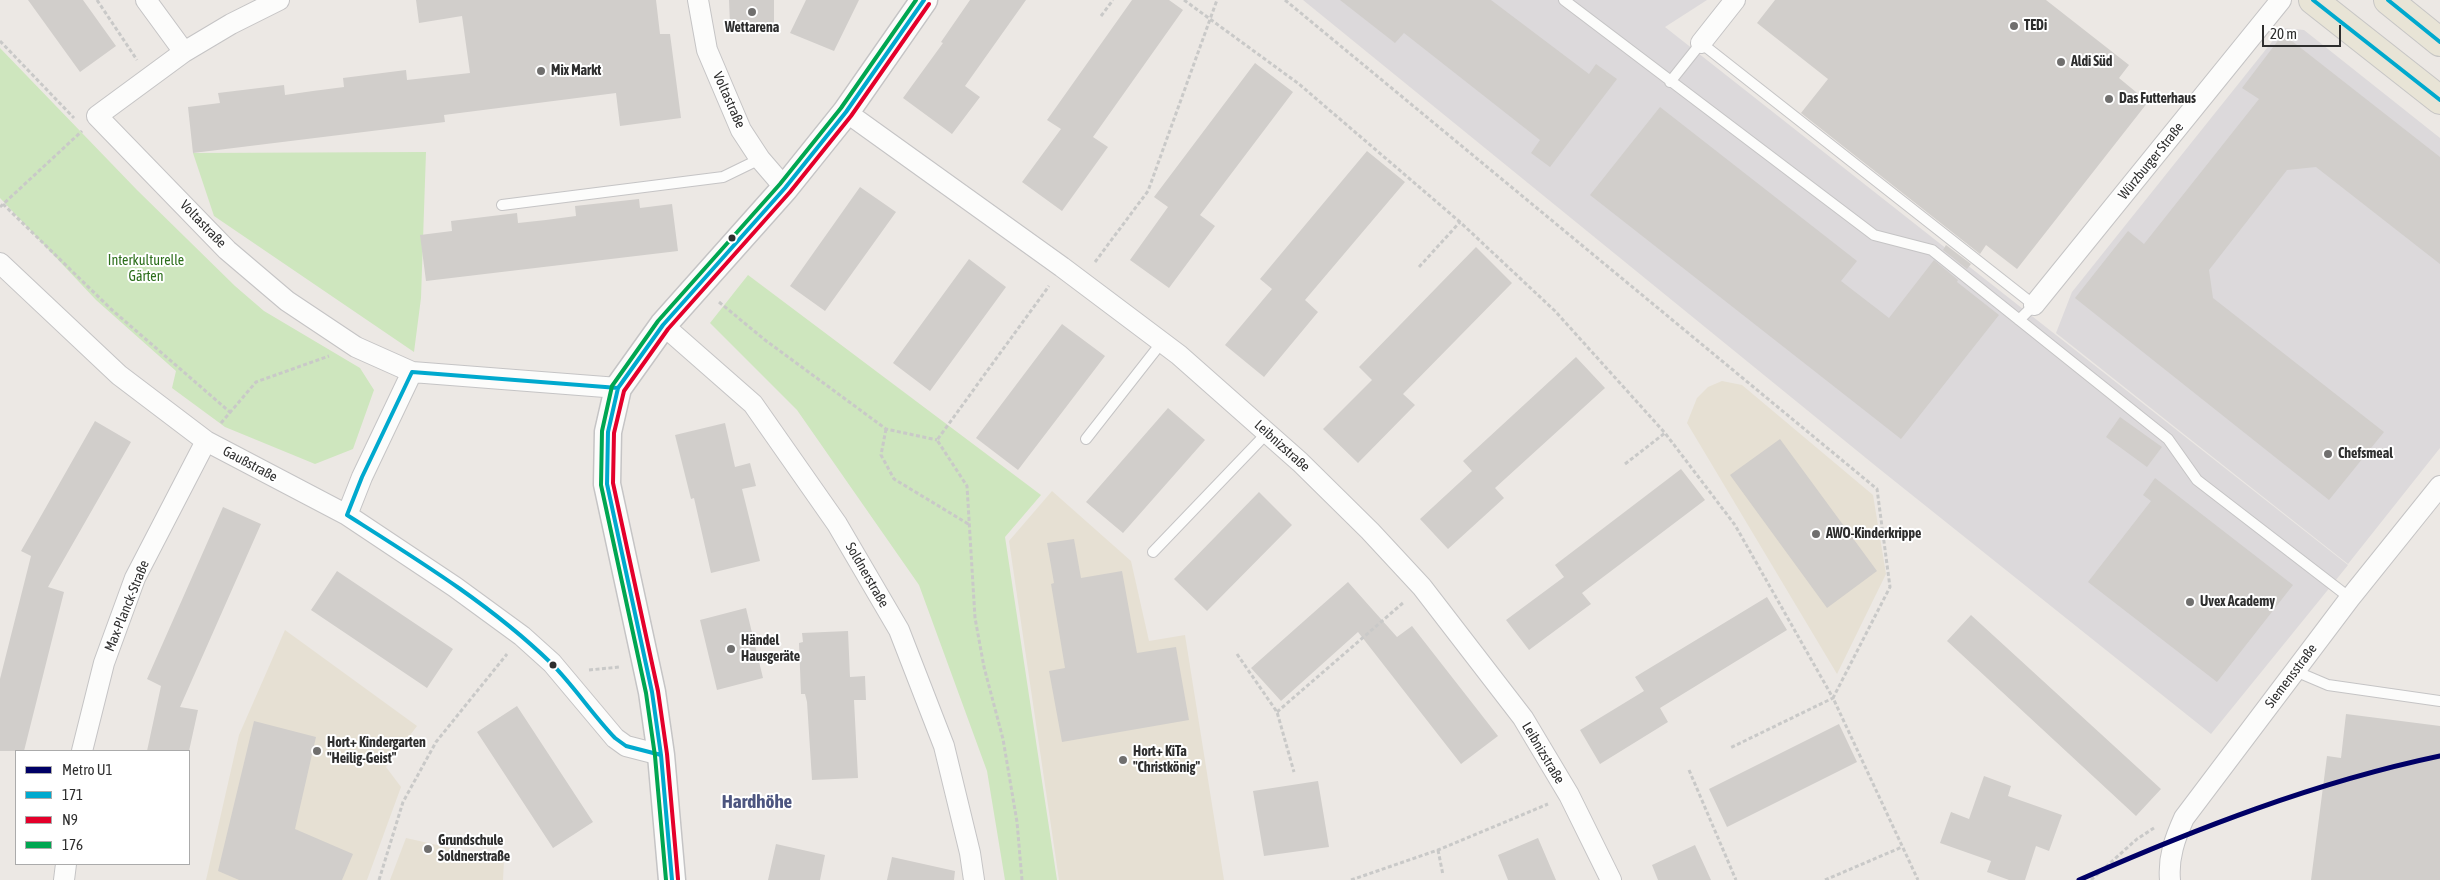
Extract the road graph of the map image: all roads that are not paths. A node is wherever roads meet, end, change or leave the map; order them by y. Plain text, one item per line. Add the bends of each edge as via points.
1 (146, 0) edge
2 (279, 0) edge
3 (698, 0) edge
4 (924, 0) edge
5 (1564, 0) edge
6 (1735, 0) edge
7 (2281, 0) edge
8 (2313, 0) edge
9 (2388, 0) edge
10 (2440, 42) edge
11 (1701, 43) junction
12 (184, 52) junction
13 (1670, 82) junction
14 (2440, 100) edge
15 (846, 112) junction
16 (760, 159) junction
17 (785, 188) junction
18 (502, 205) dead end
19 (0, 263) edge
20 (2034, 305) junction
21 (2019, 320) junction
22 (663, 325) junction
23 (1162, 342) junction
24 (412, 372) junction
25 (618, 388) junction
26 (1268, 432) junction
27 (1086, 438) dead end
28 (206, 441) junction
29 (2440, 486) edge
30 (347, 515) junction
31 (1153, 552) dead end
32 (2350, 598) junction
33 (2295, 671) junction
34 (2440, 701) edge
35 (82, 750) edge
36 (662, 756) junction
37 (66, 865) edge
38 (64, 880) edge
39 (672, 880) edge
40 (974, 880) edge
41 (1611, 880) edge
42 (2170, 880) edge

1 - 12 street
2 - 12 street
3 - 16 street, Voltastraße via 707,50 741,130
4 - 15 street
5 - 13 lane
6 - 11 street
7 - 20 street, Würzburger Straße
8 - 14 main road
9 - 10 main road
11 - 13 lane
11 - 20 lane
12 - 24 street, Voltastraße via 91,122 227,250 287,301 356,347
13 - 21 lane via 1874,235 1932,250
15 - 17 street
15 - 23 street, Leibnizstraße
16 - 17 street, Voltastraße
16 - 18 lane via 724,177
17 - 22 street
19 - 28 street, Gaußstraße via 119,375
20 - 21 lane, Würzburger Straße
21 - 32 lane via 2168,439 2197,480
22 - 25 street
22 - 40 street, Soldnerstraße via 753,404 838,524 899,630 944,746
23 - 26 street, Leibnizstraße
23 - 27 lane
24 - 25 street, Voltastraße
24 - 30 street
25 - 36 street via 608,432 607,484 646,664
26 - 31 lane
26 - 41 street, Leibnizstraße via 1370,531 1422,587 1523,718 1569,795
28 - 30 street, Gaußstraße
28 - 35 street, Max-Planck-Straße via 135,578 104,663
29 - 32 street, Siemensstraße
30 - 36 street, Gaußstraße via 456,587 522,636 552,663 626,746
32 - 33 street, Siemensstraße
33 - 34 lane via 2328,685
33 - 42 street, Siemensstraße via 2184,818 2173,843 2168,867
36 - 39 street
37 - 38 street

